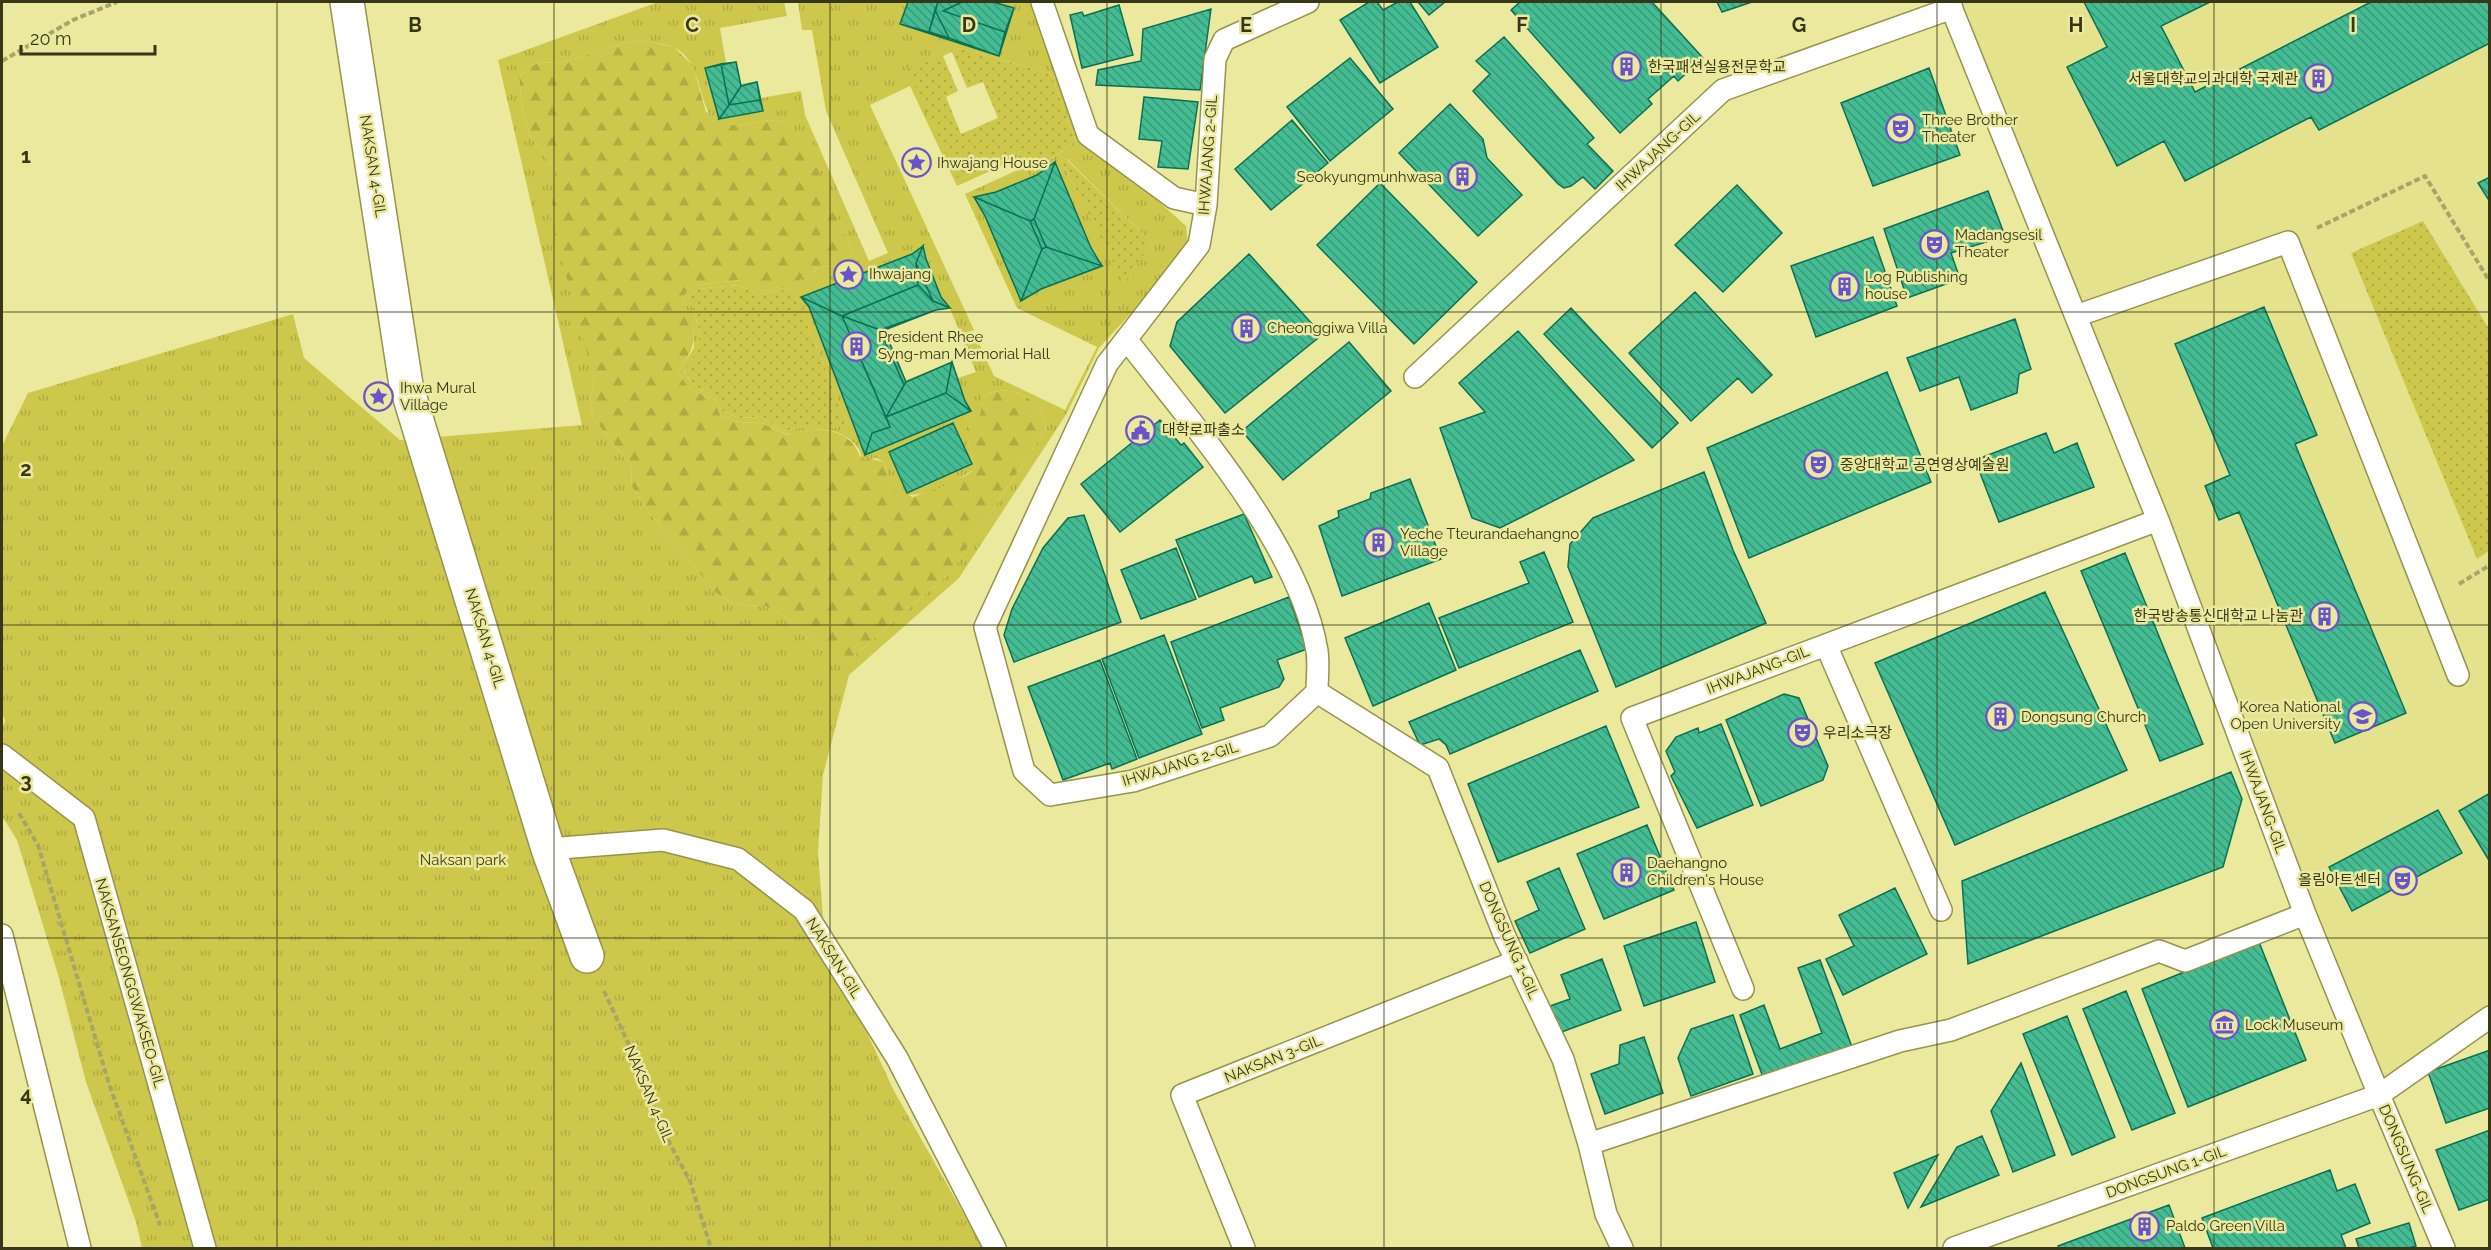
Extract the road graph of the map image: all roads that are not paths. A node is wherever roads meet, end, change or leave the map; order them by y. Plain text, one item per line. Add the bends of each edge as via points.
1 (347, 2) edge
2 (1042, 2) edge
3 (1308, 2) edge
4 (1950, 5) edge
5 (1206, 205) junction
6 (2076, 316) junction
7 (1126, 339) junction
8 (1415, 377) dead end
9 (2158, 520) junction
10 (1826, 645) junction
11 (2458, 675) dead end
12 (1317, 692) junction
13 (2, 755) edge
14 (548, 849) junction
15 (1941, 910) dead end
16 (2306, 914) junction
17 (2, 935) edge
18 (587, 956) road end
19 (1517, 961) junction
20 (1743, 988) dead end
21 (2490, 1017) edge
22 (2379, 1095) junction
23 (1589, 1144) junction
24 (80, 1248) edge
25 (205, 1248) edge
26 (994, 1248) edge
27 (1244, 1248) edge
28 (1622, 1248) edge
29 (1954, 1248) edge
30 (2444, 1248) edge

1 - 14 street, NAKSAN 4-GIL via 406,385
2 - 5 lane via 1088,135 1174,198
3 - 5 lane, IHWAJANG 2-GIL via 1224,40 1215,59
4 - 6 lane, IHWAJANG-GIL
4 - 8 lane, IHWAJANG-GIL via 1723,90
5 - 7 lane, IHWAJANG 2-GIL via 1200,245
6 - 9 lane, IHWAJANG-GIL
6 - 11 lane via 2288,242
7 - 12 lane via 1235,480 1280,554 1301,600 1317,652
7 - 12 lane, IHWAJANG 2-GIL via 1107,364 984,627 1024,771 1050,795 1133,781 1269,736
9 - 10 lane, IHWAJANG-GIL
9 - 16 lane, IHWAJANG-GIL
10 - 15 lane
10 - 20 lane, IHWAJANG-GIL via 1632,718
12 - 19 lane, DONGSUNG 1-GIL via 1438,768
13 - 25 lane, NAKSANSEONGGWAKSEO-GIL via 84,818
14 - 18 street, NAKSAN 4-GIL
14 - 26 lane, NAKSAN-GIL via 663,840 738,859 804,910 897,1058
16 - 22 lane, IHWAJANG-GIL
16 - 23 lane via 2185,961 2159,951 1951,1030 1900,1041
17 - 24 lane
19 - 23 lane, DONGSUNG 1-GIL via 1563,1059
19 - 27 lane, NAKSAN 3-GIL via 1182,1095
21 - 22 lane, DONGSUNG-GIL
22 - 29 lane, DONGSUNG 1-GIL
22 - 30 lane, DONGSUNG-GIL
23 - 28 lane, DONGSUNG 1-GIL via 1606,1214

